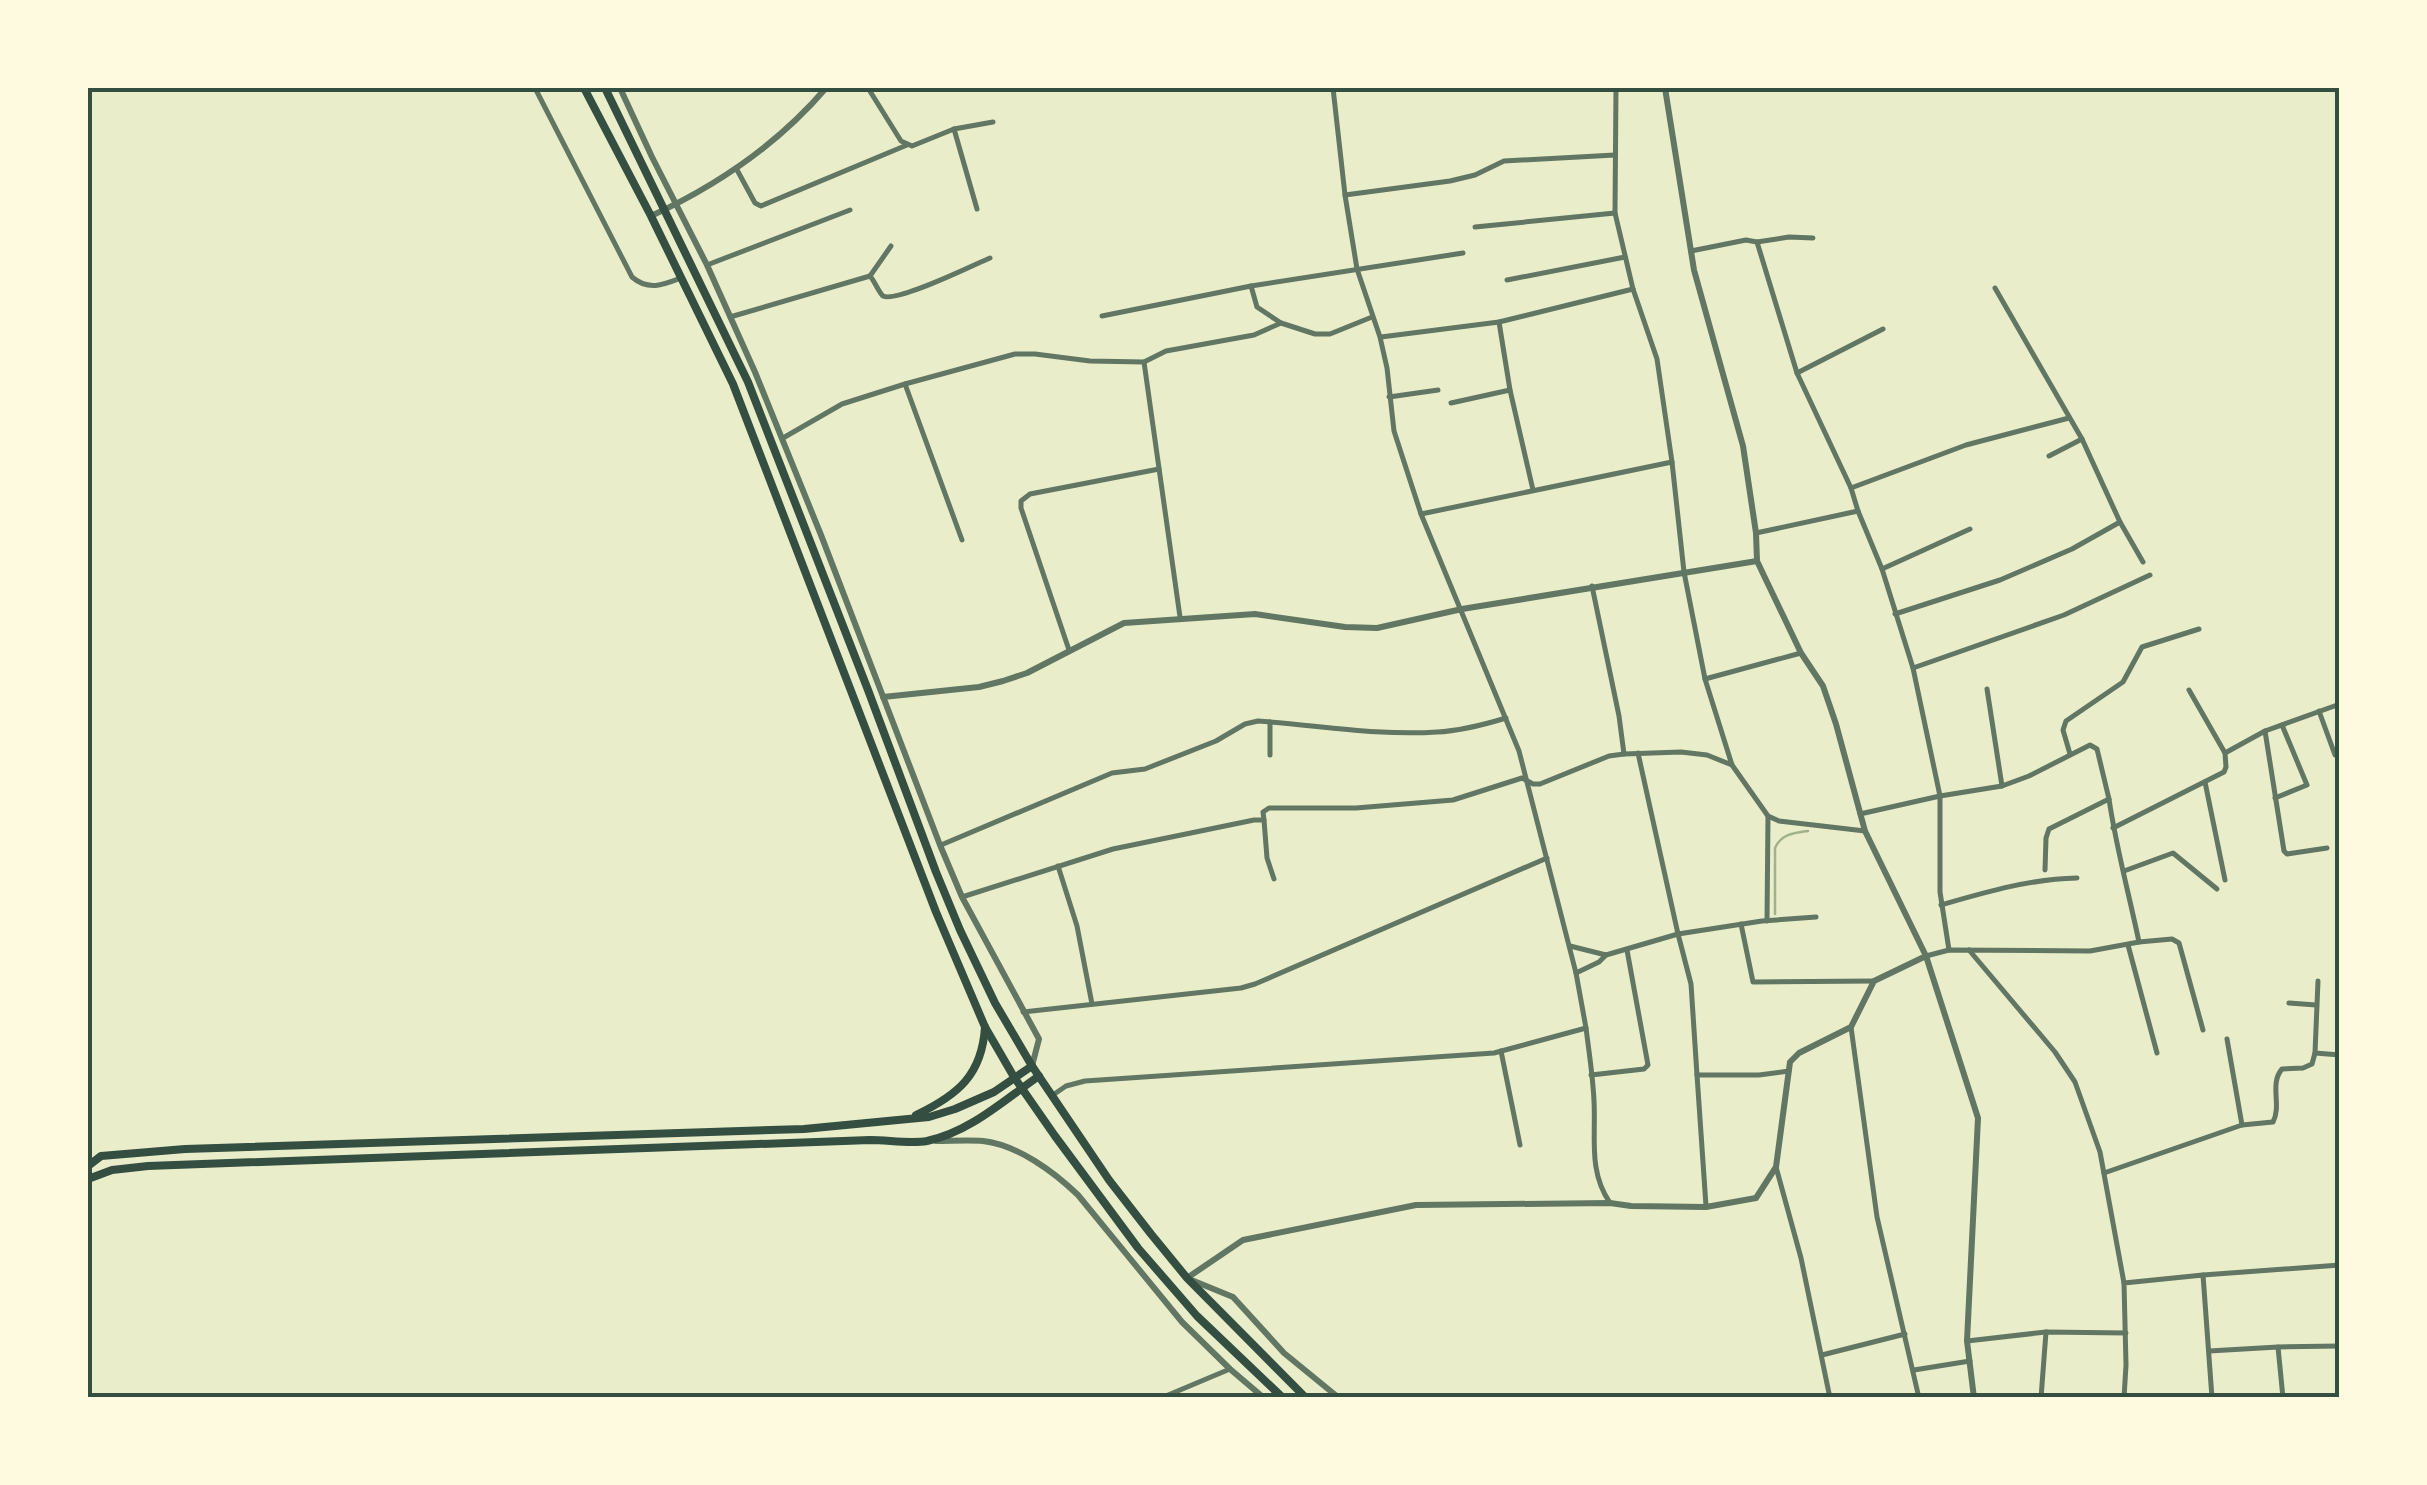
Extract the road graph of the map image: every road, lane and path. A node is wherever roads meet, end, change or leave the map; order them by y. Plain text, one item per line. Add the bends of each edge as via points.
1 (535, 88) edge
2 (584, 88) edge
3 (606, 88) edge
4 (620, 88) edge
5 (826, 88) edge
6 (868, 88) edge
7 (1333, 88) edge
8 (1616, 88) edge
9 (1665, 88) edge
10 (993, 122) dead end
11 (954, 129) junction
12 (906, 145) junction
13 (1615, 155) junction
14 (736, 168) junction
15 (1345, 195) junction
16 (677, 203) junction
17 (666, 209) junction
18 (977, 209) dead end
19 (850, 210) dead end
20 (1615, 213) junction
21 (651, 216) junction
22 (1475, 228) dead end
23 (1813, 238) dead end
24 (1757, 242) junction
25 (891, 246) dead end
26 (1691, 251) junction
27 (1463, 253) dead end
28 (1624, 257) junction
29 (990, 258) dead end
30 (706, 265) junction
31 (1357, 269) junction
32 (870, 276) junction
33 (682, 278) junction
34 (1507, 280) dead end
35 (1251, 286) junction
36 (1995, 288) dead end
37 (1634, 289) junction
38 (1102, 316) dead end
39 (1373, 316) junction
40 (730, 317) junction
41 (1499, 322) junction
42 (1281, 323) junction
43 (1884, 329) dead end
44 (1380, 337) junction
45 (1144, 362) junction
46 (1797, 372) junction
47 (905, 384) junction
48 (1438, 390) dead end
49 (1510, 390) junction
50 (1389, 397) junction
51 (1451, 403) dead end
52 (2070, 418) junction
53 (783, 438) junction
54 (2082, 439) junction
55 (2049, 456) dead end
56 (1672, 462) junction
57 (1160, 469) junction
58 (1851, 488) junction
59 (1532, 490) junction
60 (1858, 511) junction
61 (1421, 514) junction
62 (2120, 522) junction
63 (1970, 529) dead end
64 (1756, 533) junction
65 (962, 540) dead end
66 (1758, 560) junction
67 (2143, 562) dead end
68 (1882, 569) junction
69 (1684, 572) junction
70 (2150, 575) dead end
71 (1592, 586) junction
72 (1462, 609) junction
73 (1895, 614) junction
74 (1180, 617) junction
75 (2199, 629) dead end
76 (1069, 650) junction
77 (1802, 653) junction
78 (1913, 668) junction
79 (1705, 679) junction
80 (1986, 689) dead end
81 (2189, 690) dead end
82 (883, 696) junction
83 (2340, 704) edge
84 (2319, 711) junction
85 (1506, 718) junction
86 (1270, 722) junction
87 (2282, 725) junction
88 (2265, 732) junction
89 (1638, 753) junction
90 (2224, 753) junction
91 (1270, 754) dead end
92 (1624, 754) junction
93 (2070, 754) junction
94 (2334, 755) dead end
95 (1732, 765) junction
96 (1526, 780) junction
97 (2205, 782) junction
98 (2002, 786) junction
99 (1940, 796) junction
100 (2275, 798) junction
101 (2109, 799) junction
102 (1860, 814) junction
103 (1768, 816) junction
104 (1264, 820) junction
105 (2113, 828) junction
106 (1865, 831) junction
107 (940, 845) junction
108 (2327, 848) dead end
109 (1547, 858) junction
110 (1058, 866) junction
111 (2045, 870) dead end
112 (2124, 870) junction
113 (2077, 878) dead end
114 (1274, 879) dead end
115 (2224, 880) dead end
116 (2217, 890) dead end
117 (962, 897) junction
118 (1942, 905) junction
119 (1816, 916) dead end
120 (1767, 921) junction
121 (1742, 924) junction
122 (1678, 934) junction
123 (2139, 942) junction
124 (2128, 944) junction
125 (1570, 946) junction
126 (1627, 950) junction
127 (1949, 950) junction
128 (1969, 950) junction
129 (1606, 955) junction
130 (1926, 956) junction
131 (1576, 973) junction
132 (1874, 981) junction
133 (2318, 982) dead end
134 (2290, 1002) dead end
135 (1092, 1004) junction
136 (2317, 1006) junction
137 (1023, 1012) junction
138 (985, 1027) junction
139 (1850, 1027) junction
140 (1586, 1028) junction
141 (2203, 1030) dead end
142 (2227, 1040) dead end
143 (1501, 1051) junction
144 (2157, 1053) dead end
145 (2316, 1053) junction
146 (2340, 1055) edge
147 (1032, 1066) junction
148 (1790, 1071) junction
149 (1591, 1074) junction
150 (1697, 1075) junction
151 (1039, 1076) junction
152 (1014, 1077) junction
153 (1022, 1088) junction
154 (1053, 1095) junction
155 (907, 1118) junction
156 (2242, 1125) junction
157 (926, 1141) junction
158 (1520, 1145) dead end
159 (88, 1166) edge
160 (1776, 1167) junction
161 (2104, 1173) junction
162 (88, 1179) edge
163 (1610, 1203) junction
164 (1706, 1207) junction
165 (2340, 1265) edge
166 (2203, 1275) junction
167 (1188, 1278) junction
168 (2124, 1283) junction
169 (2046, 1332) junction
170 (2126, 1332) junction
171 (1905, 1334) junction
172 (1968, 1340) junction
173 (2340, 1346) edge
174 (2278, 1347) junction
175 (2209, 1352) junction
176 (1822, 1355) junction
177 (1970, 1361) junction
178 (1230, 1369) junction
179 (1914, 1370) junction
180 (1172, 1396) edge
181 (1161, 1398) edge
182 (1264, 1398) edge
183 (1283, 1398) edge
184 (1306, 1398) edge
185 (1338, 1398) edge
186 (1830, 1398) edge
187 (1920, 1398) edge
188 (1974, 1398) edge
189 (2041, 1398) edge
190 (2124, 1398) edge
191 (2212, 1398) edge
192 (2283, 1398) edge

1 - 33 street via 632,277 658,287
2 - 21 main road
3 - 17 main road
4 - 16 street
5 - 14 street
6 - 12 street
7 - 15 street
8 - 13 street
9 - 26 street
10 - 11 street
11 - 12 street
11 - 18 street
12 - 14 street via 761,206
13 - 15 street via 1504,161 1429,185
13 - 20 street
14 - 16 street
15 - 31 street
16 - 17 street
16 - 30 street
17 - 21 street
17 - 147 main road via 748,382 960,930
19 - 30 street
20 - 22 street
20 - 28 street
21 - 33 main road
23 - 24 street
24 - 26 street
24 - 46 street
25 - 32 street
26 - 64 street via 1743,446
27 - 31 street
28 - 34 street
28 - 37 street
29 - 32 street via 889,296
30 - 40 street
31 - 35 street
31 - 39 street
32 - 40 street
33 - 138 main road via 732,384
35 - 38 street
35 - 42 street via 1258,307
36 - 52 street
37 - 41 street
37 - 56 street via 1657,359
39 - 42 street via 1330,334
39 - 44 street
40 - 53 street
41 - 44 street
41 - 49 street
42 - 45 street
43 - 46 street
44 - 50 street
45 - 47 street via 1015,354
45 - 57 street
46 - 58 street
47 - 53 street via 842,404
47 - 65 street
48 - 50 street
49 - 51 street
49 - 59 street
50 - 61 street
52 - 54 street
52 - 58 street via 1966,445
53 - 82 street
54 - 55 street
54 - 62 street
56 - 59 street
56 - 69 street
57 - 74 street
57 - 76 street via 1021,501
58 - 60 street
59 - 61 street
60 - 64 street
60 - 68 street
61 - 72 street
62 - 67 street
62 - 73 street via 2000,580
63 - 68 street
64 - 66 street
66 - 69 street
66 - 77 street
68 - 73 street
69 - 71 street
69 - 79 street
70 - 78 street via 2064,615
71 - 72 street
71 - 92 street
72 - 74 street via 1377,628 1255,614
72 - 85 street
73 - 78 street
74 - 76 street via 1124,622
75 - 93 street via 2142,647 2122,682 2066,721
76 - 82 street via 1003,682
77 - 79 street
77 - 102 street via 1823,686
78 - 99 street
79 - 95 street
80 - 98 street
81 - 90 street
82 - 107 street
83 - 84 street
84 - 87 street
84 - 94 street
85 - 86 street via 1436,732
85 - 96 street
86 - 91 street
86 - 107 street via 1245,724 1216,741 1145,769 1112,774
87 - 88 street
87 - 100 street via 2308,785
88 - 90 street
88 - 100 street
89 - 92 street
89 - 95 street via 1707,755
89 - 122 street
90 - 97 street via 2224,772
92 - 96 street via 1540,784
93 - 98 street
93 - 101 street via 2085,746 2097,749
95 - 103 street
96 - 104 street via 1453,800 1269,808
96 - 109 street
97 - 105 street
97 - 115 street
98 - 99 street
99 - 102 street
99 - 118 street
100 - 108 street via 2285,853
101 - 105 street
101 - 111 street via 2049,829
102 - 106 street
103 - 106 street
103 - 120 street
104 - 110 street
104 - 114 street
105 - 112 street
106 - 130 street
107 - 117 street
109 - 125 street
109 - 135 street via 1255,984
110 - 117 street
110 - 135 street
112 - 116 street via 2174,853
112 - 123 street
113 - 118 street via 2046,878
117 - 137 street
118 - 127 street
119 - 120 street
120 - 121 street
121 - 122 street
121 - 132 street via 1752,982
122 - 126 street
122 - 150 street via 1691,984
123 - 124 street
123 - 141 street via 2179,944
124 - 128 street via 2090,952
124 - 144 street
125 - 129 street
125 - 131 street
126 - 129 street
126 - 149 street via 1648,1066
127 - 128 street
127 - 130 street
128 - 161 street via 2075,1082
129 - 131 street
130 - 132 street
130 - 172 street via 1978,1118
131 - 140 street
132 - 139 street
133 - 136 street
134 - 136 street
135 - 137 street
136 - 145 street
137 - 147 street via 1039,1040
138 - 152 main road
138 - 155 main road via 984,1050 967,1082
139 - 148 street via 1799,1053
139 - 171 street via 1877,1217
140 - 143 street
140 - 149 street
142 - 156 street
143 - 154 street via 1085,1081
143 - 158 street
145 - 146 street
145 - 156 street via 2308,1067 2278,1073 2273,1122
147 - 151 main road
147 - 152 main road
148 - 150 street
148 - 160 street
149 - 163 street via 1594,1159
150 - 164 street
151 - 153 main road
151 - 154 main road
152 - 153 main road
152 - 155 main road via 955,1109
153 - 157 main road via 980,1118
153 - 183 main road via 1138,1248
154 - 167 main road via 1109,1180
155 - 159 main road via 804,1129 185,1149 101,1156
156 - 161 street
157 - 162 main road via 148,1166
157 - 178 street via 986,1141 1060,1178
160 - 164 street via 1756,1198
160 - 176 street
161 - 168 street
163 - 164 street
163 - 167 street via 1416,1204 1243,1240
165 - 166 street
166 - 168 street
166 - 175 street
167 - 184 main road
167 - 185 street via 1233,1298
168 - 170 street
169 - 170 street
169 - 172 street
169 - 189 street
170 - 190 street
171 - 176 street
171 - 179 street
172 - 177 street
173 - 174 street
174 - 175 street
174 - 192 street
175 - 191 street
176 - 186 street
177 - 179 street
177 - 188 street
178 - 180 street
178 - 182 street
179 - 187 street
180 - 181 street

